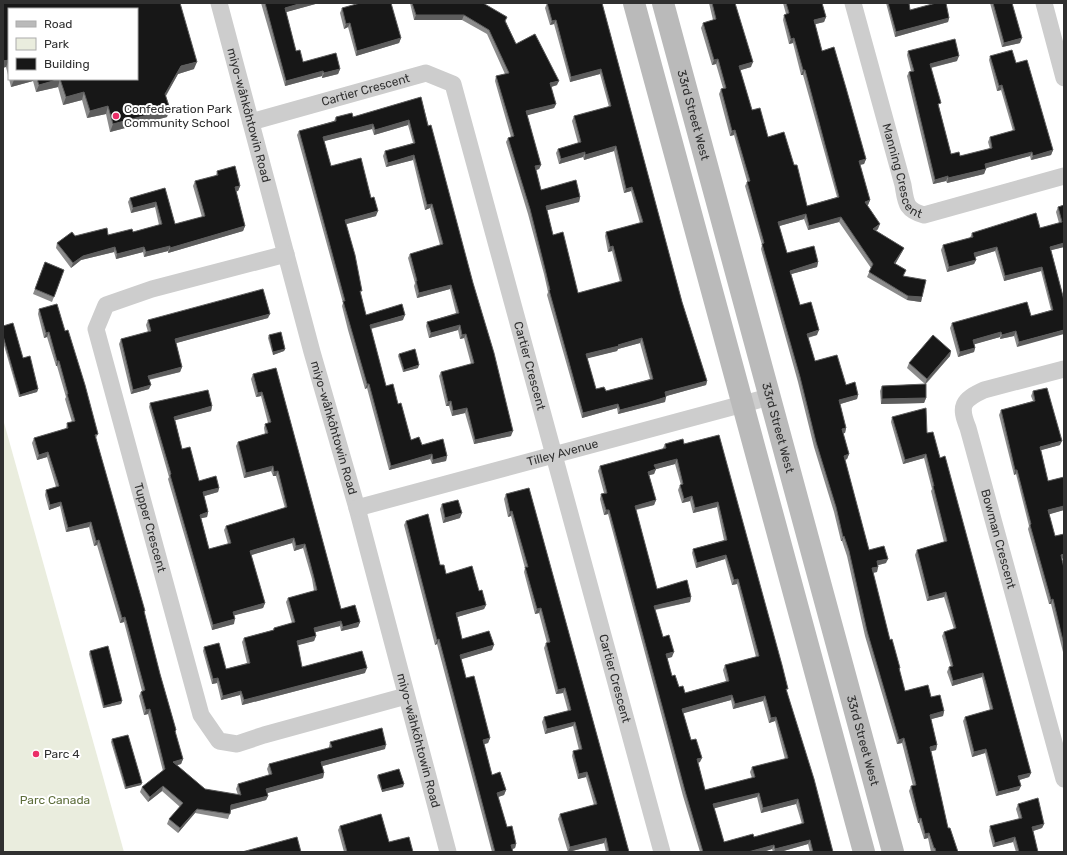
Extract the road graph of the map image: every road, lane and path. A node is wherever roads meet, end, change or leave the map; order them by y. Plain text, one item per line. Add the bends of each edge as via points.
1 (219, 3) edge
2 (634, 3) edge
3 (663, 3) edge
4 (853, 3) edge
5 (1044, 3) edge
6 (1064, 78) edge
7 (251, 122) junction
8 (1064, 176) edge
9 (286, 254) junction
10 (1064, 369) edge
11 (769, 397) junction
12 (742, 404) junction
13 (553, 455) junction
14 (357, 508) junction
15 (406, 696) junction
16 (1064, 779) edge
17 (448, 852) edge
18 (662, 852) edge
19 (864, 852) edge
20 (893, 852) edge

1 - 7 street, miyo-wâhkôhtowin Road
2 - 12 main road
3 - 11 main road, 33rd Street West
4 - 8 street, Manning Crescent via 906,202 913,212 924,215
5 - 6 street
7 - 9 street, miyo-wâhkôhtowin Road
7 - 13 street, Cartier Crescent via 426,73 453,84
9 - 14 street, miyo-wâhkôhtowin Road
9 - 15 street, Tupper Crescent via 152,289 106,305 96,329 200,715 219,741 237,744
10 - 16 street, Bowman Crescent via 984,390 971,396 963,404 962,414 968,428
11 - 12 street, Tilley Avenue
11 - 20 main road, 33rd Street West
12 - 13 street, Tilley Avenue
12 - 19 main road
13 - 14 street, Tilley Avenue
13 - 18 street, Cartier Crescent
14 - 15 street, miyo-wâhkôhtowin Road
15 - 17 street, miyo-wâhkôhtowin Road

